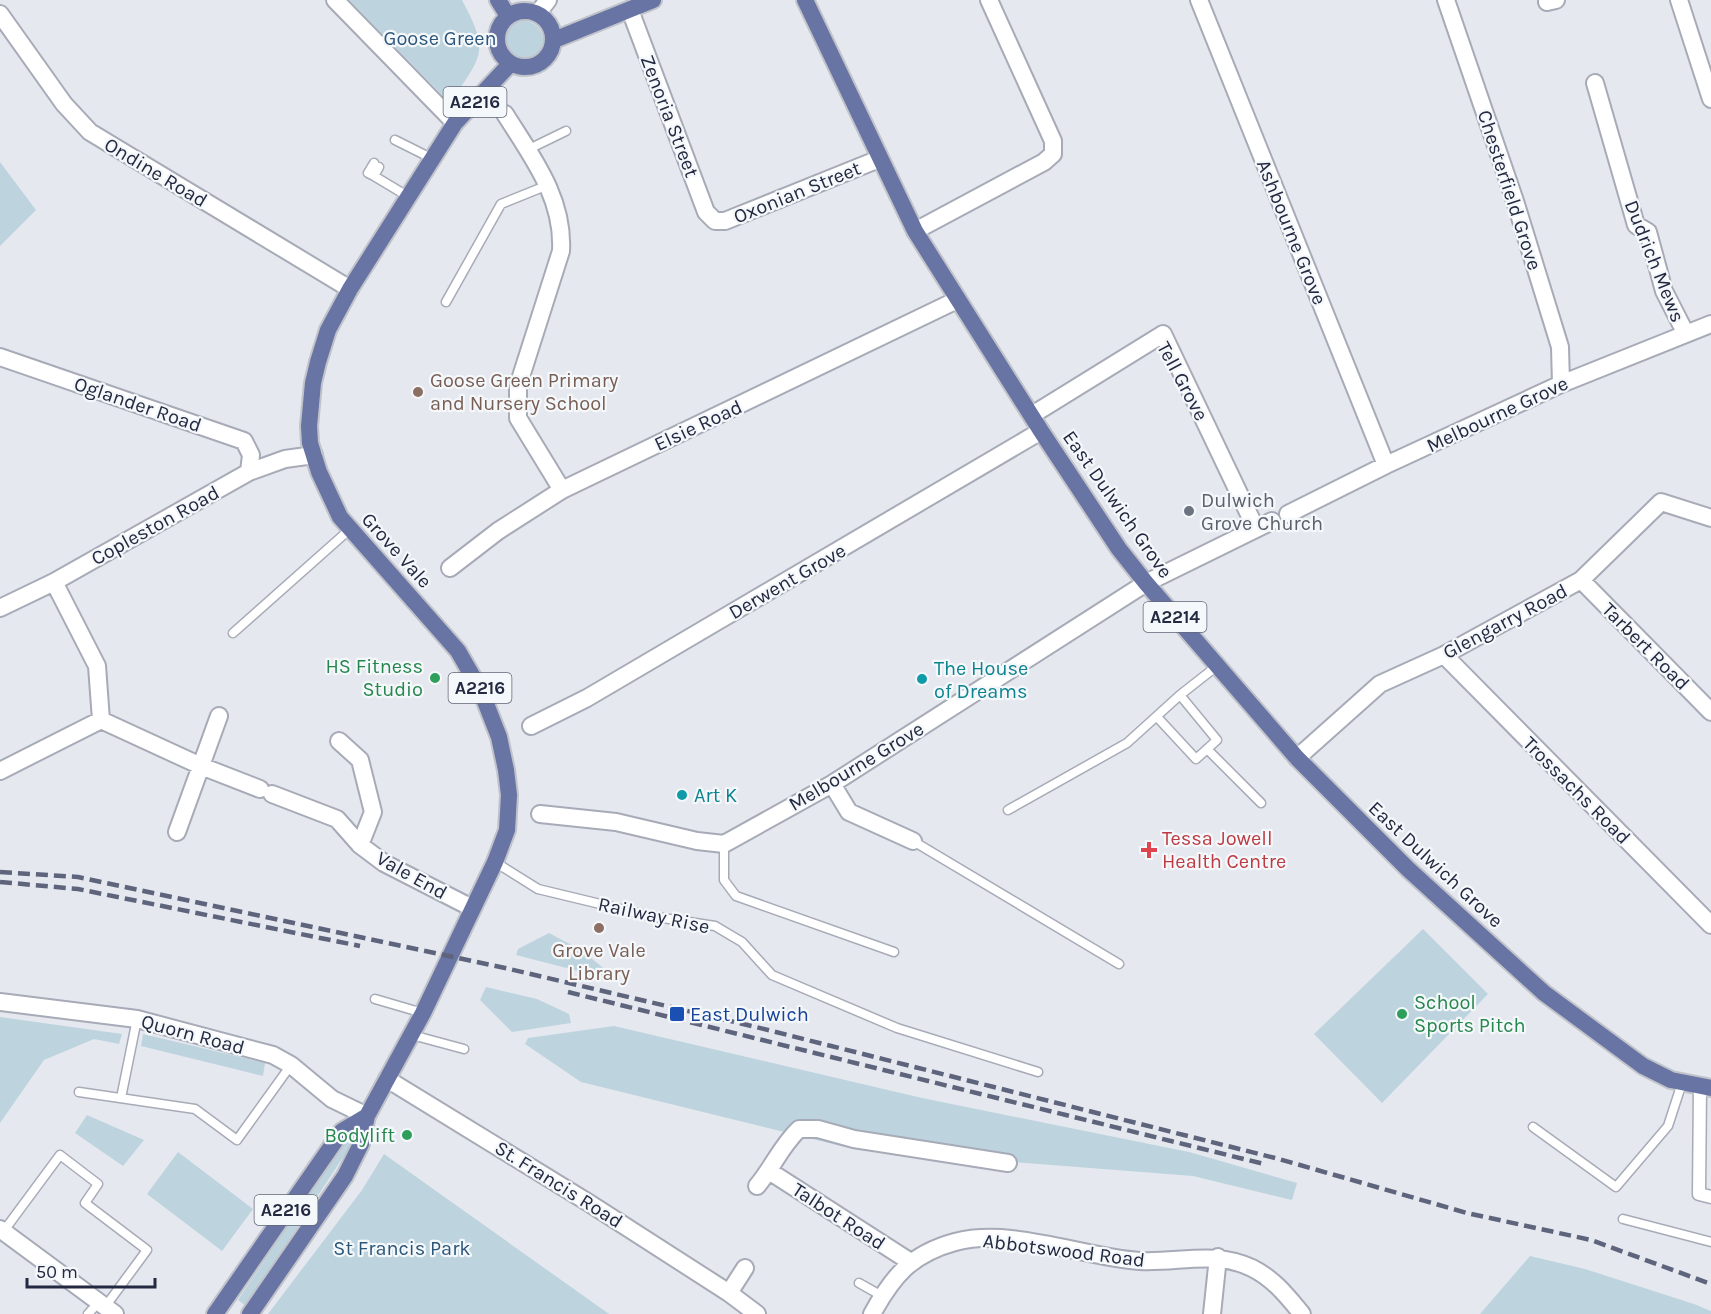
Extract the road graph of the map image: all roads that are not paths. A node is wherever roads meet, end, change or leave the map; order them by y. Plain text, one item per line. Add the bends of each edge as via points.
1 (335, 0) edge
2 (498, 0) edge
3 (653, 0) edge
4 (805, 0) edge
5 (989, 0) edge
6 (1199, 0) edge
7 (1446, 0) edge
8 (1679, 0) edge
9 (542, 7) edge
10 (630, 10) junction
11 (0, 14) edge
12 (508, 16) junction
13 (554, 40) junction
14 (510, 64) junction
15 (1595, 83) dead end
16 (1711, 99) edge
17 (506, 114) dead end
18 (455, 123) junction
19 (566, 131) dead end
20 (394, 139) dead end
21 (527, 150) junction
22 (433, 159) junction
23 (879, 159) junction
24 (376, 165) dead end
25 (548, 185) junction
26 (410, 197) junction
27 (715, 220) joint
28 (915, 231) junction
29 (350, 289) junction
30 (957, 300) junction
31 (446, 302) dead end
32 (1711, 324) edge
33 (1686, 334) junction
34 (0, 357) edge
35 (1561, 384) junction
36 (1032, 415) junction
37 (1041, 432) junction
38 (314, 455) junction
39 (1386, 465) junction
40 (249, 472) junction
41 (562, 490) junction
42 (1711, 518) edge
43 (349, 530) junction
44 (1256, 530) junction
45 (450, 568) dead end
46 (1581, 580) junction
47 (54, 582) junction
48 (1146, 583) junction
49 (0, 608) edge
50 (233, 633) dead end
51 (1444, 655) junction
52 (1218, 666) junction
53 (1180, 695) junction
54 (1711, 712) edge
55 (219, 716) dead end
56 (1158, 718) junction
57 (101, 720) junction
58 (531, 726) dead end
59 (339, 741) dead end
60 (1207, 749) junction
61 (1297, 758) junction
62 (201, 766) junction
63 (0, 771) edge
64 (832, 784) junction
65 (1261, 802) dead end
66 (1008, 810) dead end
67 (540, 814) dead end
68 (177, 832) dead end
69 (913, 841) joint
70 (723, 844) junction
71 (360, 845) junction
72 (495, 862) junction
73 (472, 908) junction
74 (1711, 925) edge
75 (894, 952) dead end
76 (1119, 964) dead end
77 (375, 999) dead end
78 (0, 1002) edge
79 (423, 1013) junction
80 (137, 1019) junction
81 (412, 1035) junction
82 (464, 1049) dead end
83 (291, 1065) junction
84 (1038, 1071) dead end
85 (387, 1079) junction
86 (1682, 1083) junction
87 (1706, 1087) edge
88 (79, 1092) dead end
89 (121, 1098) junction
90 (367, 1116) junction
91 (1533, 1127) dead end
92 (1008, 1163) dead end
93 (769, 1171) junction
94 (757, 1186) dead end
95 (1711, 1197) edge
96 (1623, 1220) dead end
97 (2, 1231) edge
98 (1711, 1242) edge
99 (1218, 1257) junction
100 (909, 1262) junction
101 (745, 1268) dead end
102 (859, 1283) dead end
103 (729, 1293) junction
104 (882, 1296) junction
105 (102, 1309) edge
106 (215, 1314) edge
107 (250, 1314) edge
108 (757, 1314) edge
109 (872, 1314) edge
110 (1212, 1314) edge
111 (1302, 1314) edge

1 - 18 street
2 - 12 main road
3 - 10 main road
4 - 23 main road, East Dulwich Grove / A2214
5 - 28 street via 1053,141 1053,154
6 - 39 street, Ashbourne Grove
7 - 35 street, Chesterfield Grove via 1560,346
8 - 16 street
9 - 12 main road
9 - 13 main road
10 - 13 main road
10 - 27 street, Zenoria Street via 706,212
11 - 29 street, Ondine Road via 64,104 90,132
12 - 14 main road, A2216 via 497,36 500,52
13 - 14 main road, A2216 via 550,53 538,65 523,68
14 - 18 main road, Grove Vale / A2216
15 - 33 street, Dudrich Mews via 1636,225 1648,232 1665,291
17 - 21 street
18 - 22 main road, Grove Vale / A2216
19 - 21 lane
20 - 22 lane
21 - 25 street
22 - 26 main road, Grove Vale / A2216
23 - 27 street, Oxonian Street via 725,221
23 - 28 main road, East Dulwich Grove / A2214
24 - 26 lane via 374,176
25 - 31 lane via 501,204
25 - 41 street via 562,228 561,251 518,386 518,418
26 - 29 main road, Grove Vale / A2216
28 - 30 main road, East Dulwich Grove / A2214
29 - 38 main road, Grove Vale / A2216 via 328,330 313,383 309,432
30 - 36 main road, East Dulwich Grove / A2214
30 - 41 street, Elsie Road
32 - 33 street, Melbourne Grove
33 - 35 street, Melbourne Grove
34 - 40 street, Oglander Road via 244,441 251,455
35 - 39 street, Melbourne Grove
36 - 37 main road, East Dulwich Grove / A2214
36 - 44 street, Tell Grove via 1163,334
37 - 48 main road, East Dulwich Grove / A2214
37 - 58 street, Derwent Grove via 587,698
38 - 40 street, Copleston Road via 285,459
38 - 43 main road, Grove Vale / A2216 via 333,505
39 - 44 street, Melbourne Grove
40 - 47 street, Copleston Road
41 - 45 street, Elsie Road
42 - 46 street, Glengarry Road via 1661,502
43 - 50 lane
43 - 72 main road, Grove Vale / A2216 via 458,651 482,691 499,737 509,795 507,830
44 - 48 street, Melbourne Grove
46 - 51 street, Glengarry Road
46 - 54 street, Tarbert Road
47 - 49 street, Copleston Road
47 - 57 street via 98,666
48 - 52 main road, East Dulwich Grove / A2214
48 - 64 street, Melbourne Grove
51 - 61 street, Glengarry Road via 1380,684
51 - 74 street, Trossachs Road
52 - 53 lane
52 - 61 main road, East Dulwich Grove / A2214
53 - 56 lane
53 - 60 lane via 1217,740
55 - 62 street
56 - 60 lane via 1196,759
56 - 66 lane via 1126,743
57 - 62 street
57 - 63 street
59 - 71 street, Vale End via 360,760 373,812
60 - 65 lane
61 - 86 main road, East Dulwich Grove / A2214 via 1408,869 1544,993 1623,1053
62 - 68 street
62 - 71 street via 337,819
64 - 69 street via 849,812
64 - 70 street, Melbourne Grove
67 - 70 street via 616,822
69 - 76 lane
70 - 75 lane via 724,880 736,896
71 - 73 street, Vale End via 384,862
72 - 73 main road, Grove Vale / A2216
72 - 84 lane, Railway Rise via 538,889 650,916 715,926 742,942 772,975 897,1028
73 - 79 main road, Grove Vale / A2216
77 - 79 lane
78 - 80 street, Quorn Road
79 - 81 main road, Grove Vale / A2216
80 - 83 street, Quorn Road via 273,1055
80 - 89 lane
81 - 82 lane
81 - 85 main road, Grove Vale / A2216
83 - 89 lane via 237,1140 195,1109
83 - 90 street, Quorn Road via 332,1099
85 - 90 main road, A2216
85 - 103 street, St. Francis Road via 463,1123
86 - 87 main road, East Dulwich Grove / A2214
86 - 91 lane via 1668,1126 1616,1187
87 - 95 street via 1699,1194
88 - 89 lane
90 - 106 main road, A2216 via 342,1131
90 - 107 main road, A2216 via 361,1144 345,1176
92 - 93 street via 854,1139 818,1129 799,1129 784,1143
93 - 94 street
93 - 100 street, Talbot Road
96 - 98 lane
97 - 105 street
97 - 105 lane via 60,1155 98,1184 85,1203 147,1250
99 - 100 street, Abbotswood Road via 1140,1261 990,1237 954,1242
99 - 110 street
99 - 111 street, Abbotswood Road via 1252,1268 1278,1284
100 - 104 street, Abbotswood Road
101 - 103 street
102 - 104 lane
103 - 108 street, St. Francis Road
104 - 109 street, Abbotswood Road

